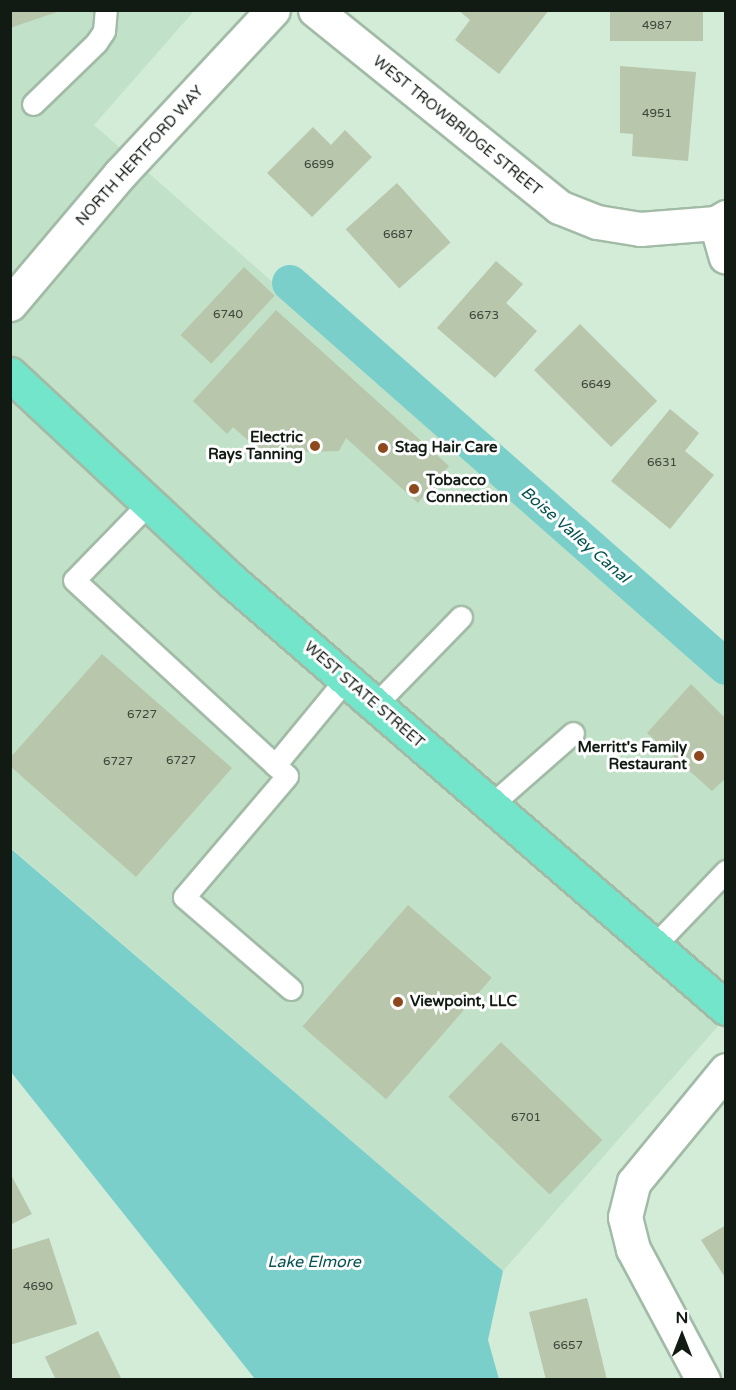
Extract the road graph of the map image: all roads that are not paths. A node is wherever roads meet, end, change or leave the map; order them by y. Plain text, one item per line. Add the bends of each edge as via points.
1 (106, 10) edge
2 (273, 10) edge
3 (315, 10) edge
4 (33, 104) dead end
5 (721, 220) edge
6 (726, 257) edge
7 (10, 304) edge
8 (10, 374) edge
9 (149, 503) junction
10 (461, 616) dead end
11 (346, 679) junction
12 (375, 705) junction
13 (573, 733) dead end
14 (275, 765) junction
15 (491, 805) junction
16 (726, 871) edge
17 (654, 946) junction
18 (291, 989) dead end
19 (726, 1008) edge
20 (726, 1070) edge
21 (703, 1380) edge

1 - 4 lane via 104,31 96,43
2 - 7 street, NORTH HERTFORD WAY via 120,174
3 - 5 street, WEST TROWBRIDGE STREET via 559,207 597,222 640,229
5 - 6 street
8 - 9 main road, WEST STATE STREET
9 - 11 main road, WEST STATE STREET
9 - 14 lane via 74,580
10 - 12 lane
11 - 12 main road, WEST STATE STREET
11 - 14 lane
12 - 15 main road, WEST STATE STREET
13 - 15 lane
14 - 18 lane via 287,777 184,897
15 - 17 main road, WEST STATE STREET
16 - 17 lane
17 - 19 main road, WEST STATE STREET
20 - 21 street via 634,1182 625,1217 633,1249

